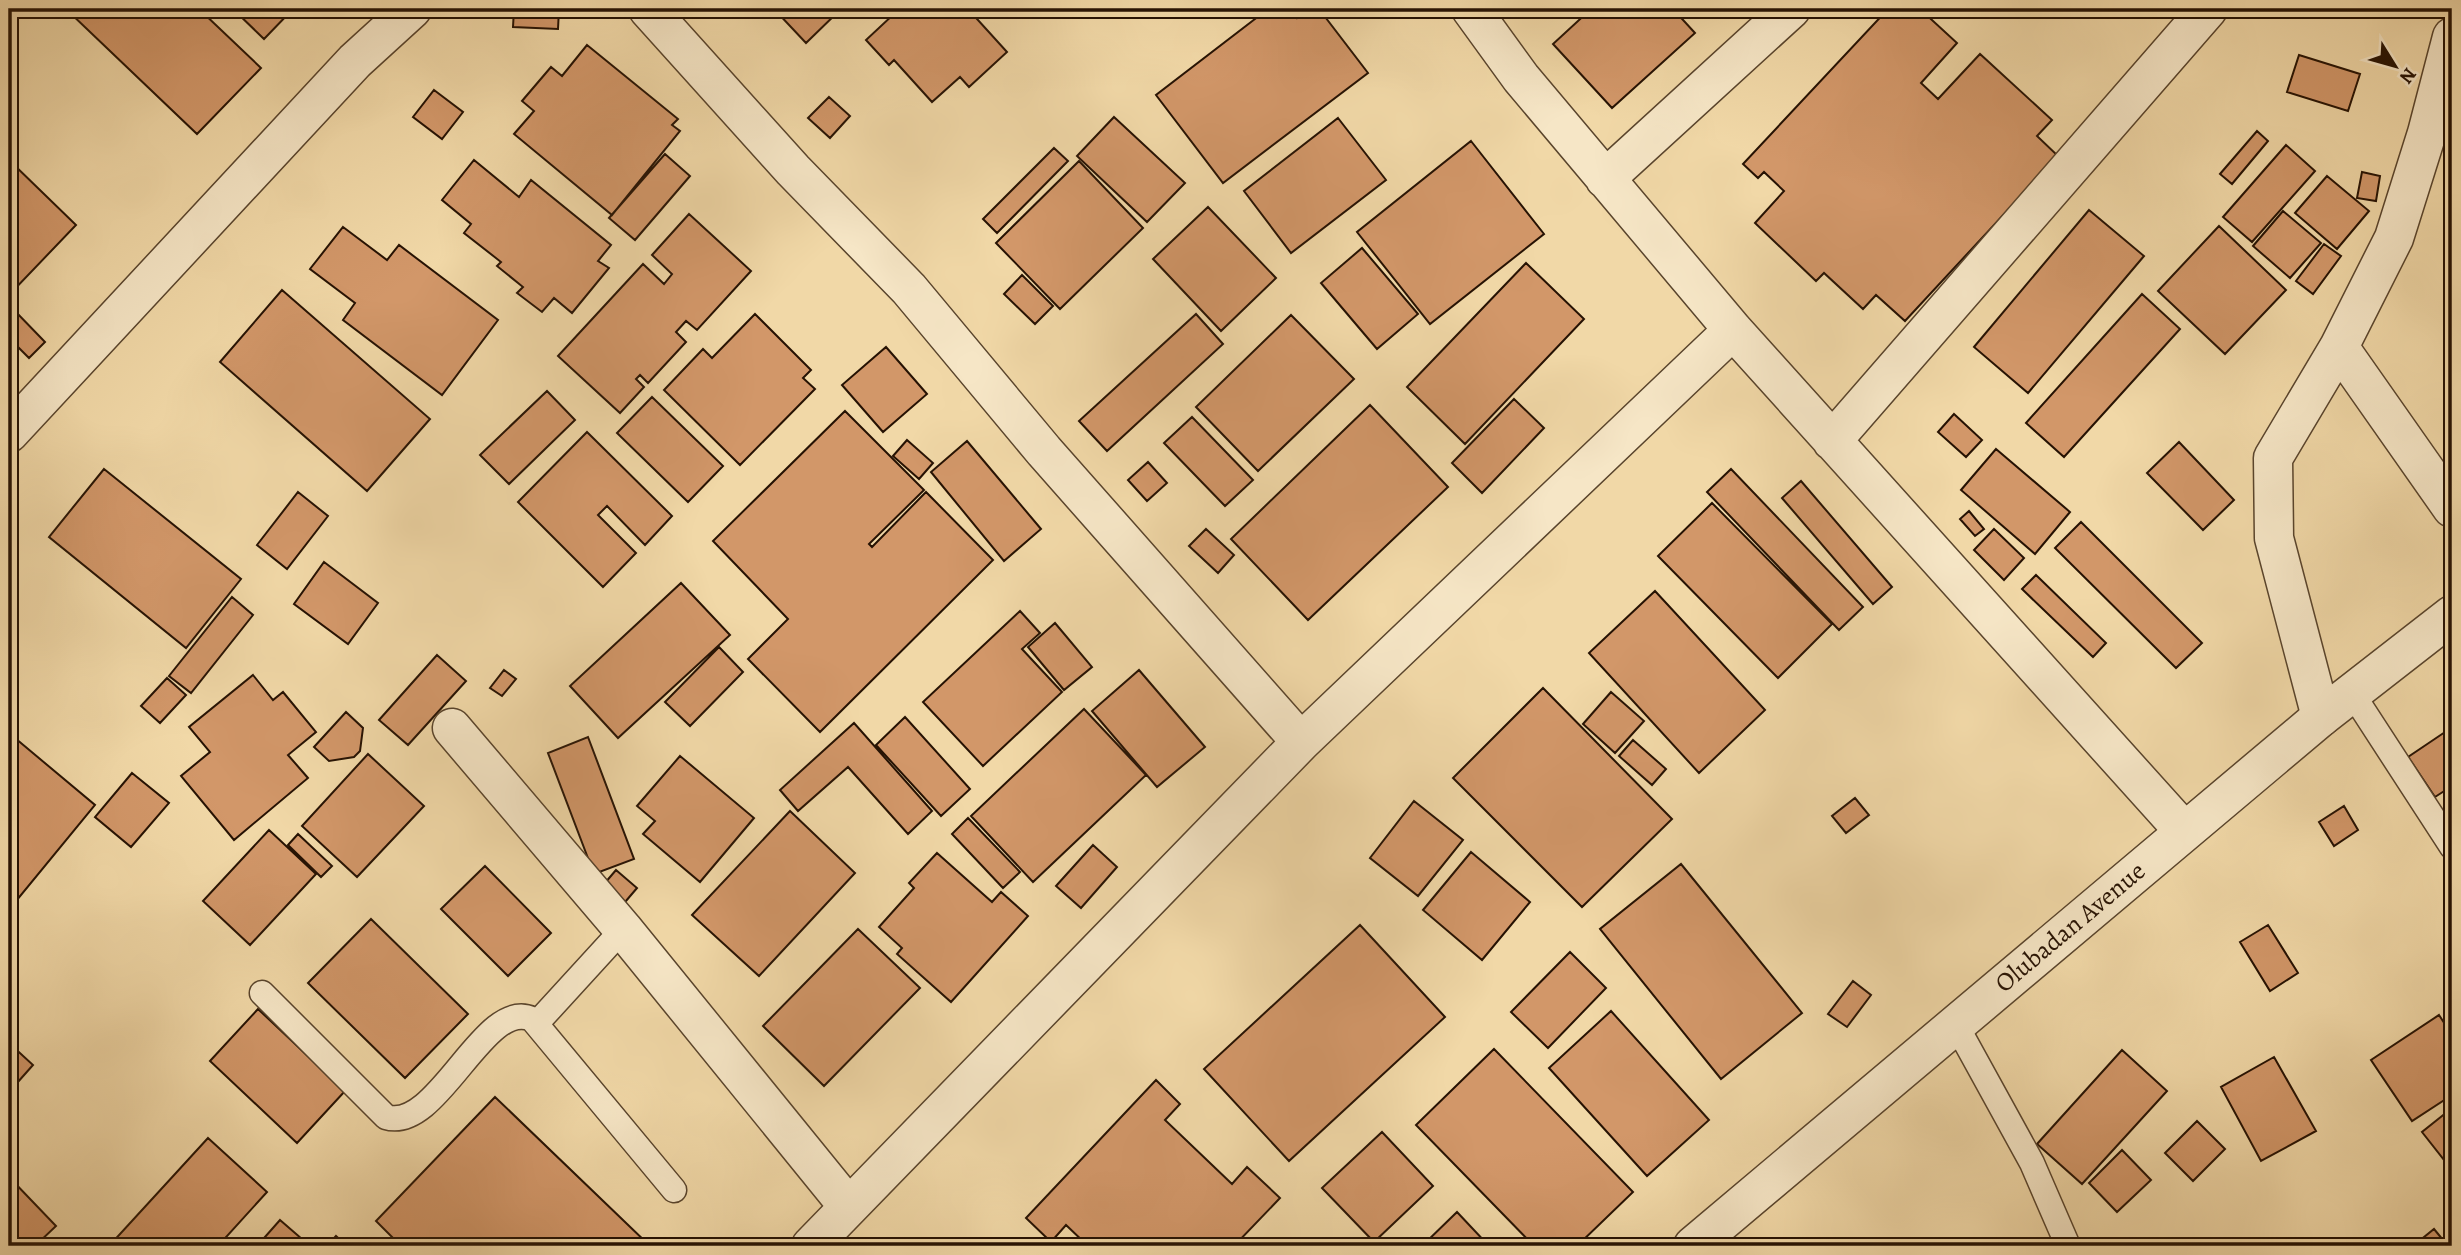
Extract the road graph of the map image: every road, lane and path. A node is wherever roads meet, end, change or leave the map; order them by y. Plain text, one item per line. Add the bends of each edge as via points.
1 (412, 9) edge
2 (648, 9) edge
3 (1471, 9) edge
4 (1791, 9) edge
5 (2208, 9) edge
6 (2452, 37) edge
7 (1605, 178) junction
8 (1733, 330) junction
9 (2339, 347) junction
10 (9, 433) edge
11 (1832, 441) junction
12 (2452, 508) edge
13 (2452, 615) edge
14 (2352, 693) junction
15 (2321, 717) junction
16 (452, 728) dead end
17 (1301, 742) junction
18 (2184, 831) junction
19 (2452, 847) edge
20 (623, 929) junction
21 (262, 993) dead end
22 (537, 1023) junction
23 (1955, 1023) junction
24 (674, 1191) dead end
25 (848, 1206) junction
26 (811, 1246) edge
27 (1693, 1246) edge
28 (2068, 1246) edge

1 - 10 street via 355,61
2 - 17 street via 793,170 909,289 1044,451
3 - 7 street via 1521,78
4 - 7 street
5 - 11 street
6 - 9 street via 2394,238
7 - 8 street
8 - 11 street
8 - 17 street
9 - 12 street
9 - 15 street via 2273,458 2274,538
11 - 18 street
13 - 14 street, Olubadan Avenue
14 - 15 street, Olubadan Avenue
14 - 19 lane
15 - 18 street, Olubadan Avenue
16 - 20 street
17 - 25 street
18 - 23 street, Olubadan Avenue
20 - 22 lane
20 - 25 street
21 - 22 lane via 386,1117 397,1120 415,1115 488,1034 525,1016
22 - 24 lane
23 - 27 street, Olubadan Avenue
23 - 28 lane via 2032,1163
25 - 26 street

